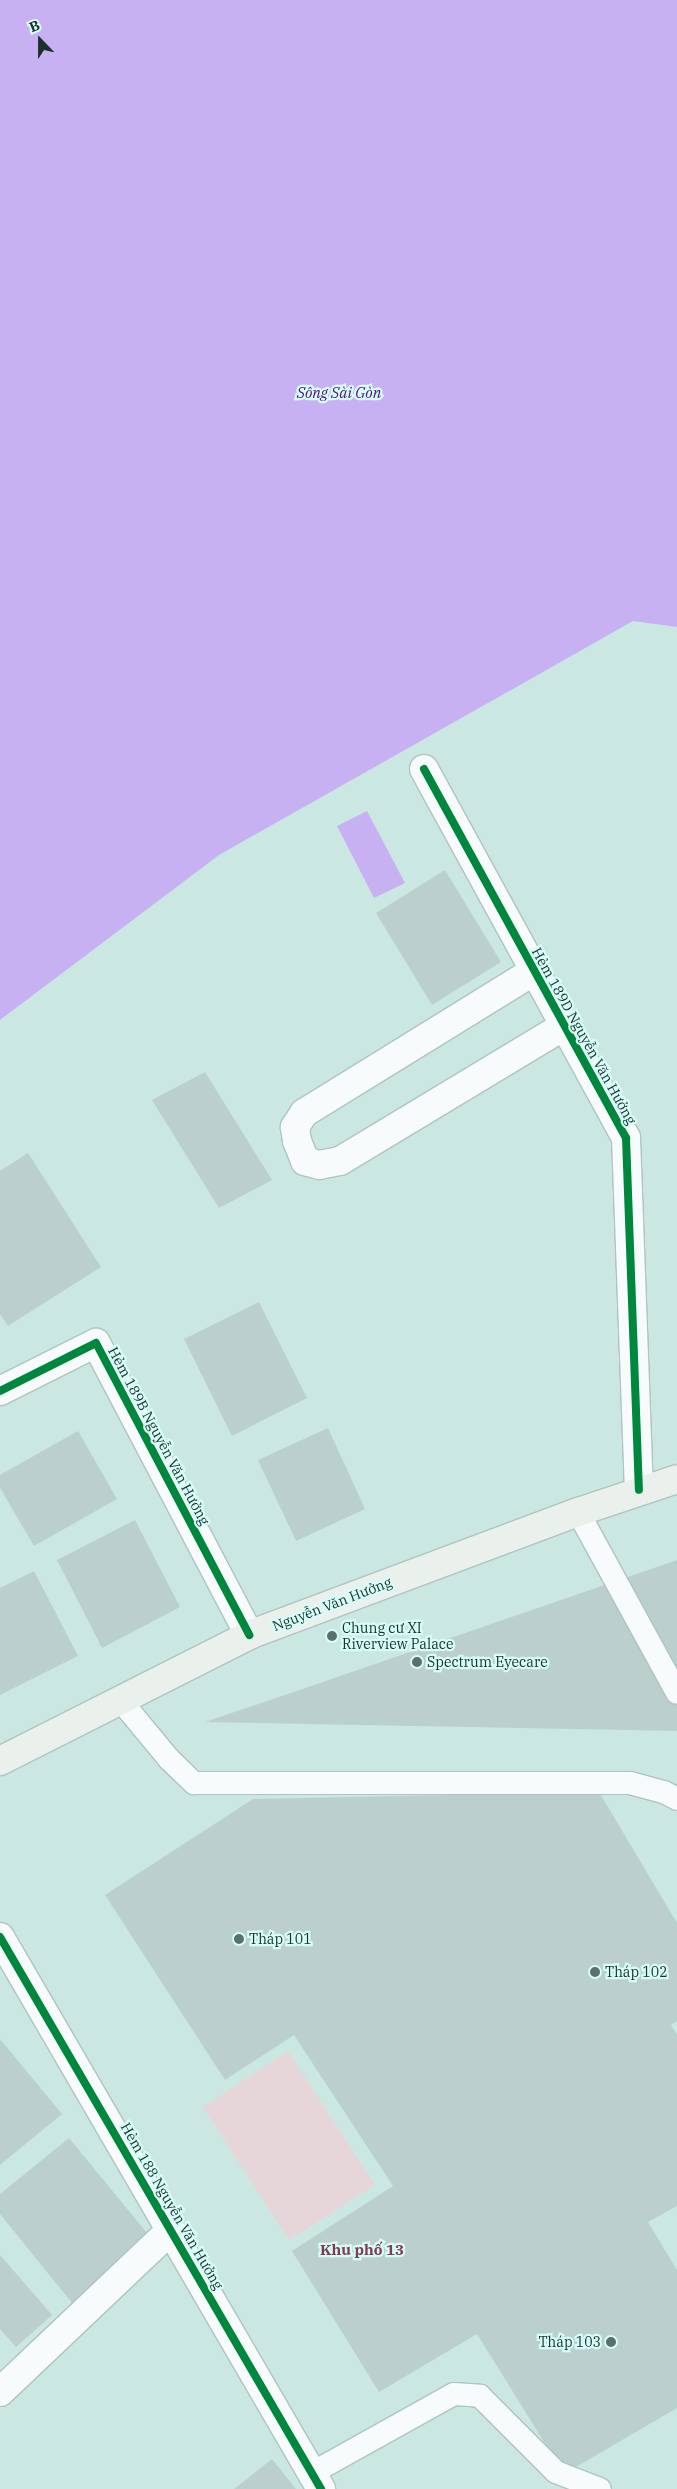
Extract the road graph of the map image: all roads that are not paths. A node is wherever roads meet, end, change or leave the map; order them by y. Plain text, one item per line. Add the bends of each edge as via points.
1 (424, 769) dead end
2 (534, 971) junction
3 (564, 1026) junction
4 (0, 1391) edge
5 (677, 1479) edge
6 (639, 1490) junction
7 (578, 1512) junction
8 (249, 1635) junction
9 (677, 1693) edge
10 (121, 1701) junction
11 (3, 1756) edge
12 (677, 1799) edge
13 (0, 1937) edge
14 (171, 2230) junction
15 (0, 2392) edge
16 (316, 2481) edge
17 (600, 2489) edge

1 - 2 street, Hẻm 189D Nguyễn Văn Hưởng
2 - 3 street, Hẻm 189D Nguyễn Văn Hưởng
2 - 3 street via 304,1113 295,1127 296,1141 305,1161 319,1164 340,1161
3 - 6 street, Hẻm 189D Nguyễn Văn Hưởng via 626,1138
4 - 8 street, Hẻm 189B Nguyễn Văn Hưởng via 96,1343
5 - 6 main road, Nguyễn Văn Hưởng
6 - 7 main road, Nguyễn Văn Hưởng
7 - 8 main road, Nguyễn Văn Hưởng
7 - 9 lane
8 - 10 main road, Nguyễn Văn Hưởng
10 - 11 main road, Nguyễn Văn Hưởng
10 - 12 lane via 169,1759 194,1783 630,1783
13 - 14 street, Hẻm 188 Nguyễn Văn Hưởng
14 - 15 street
14 - 16 street, Hẻm 188 Nguyễn Văn Hưởng
16 - 17 lane via 454,2394 480,2396 556,2472

